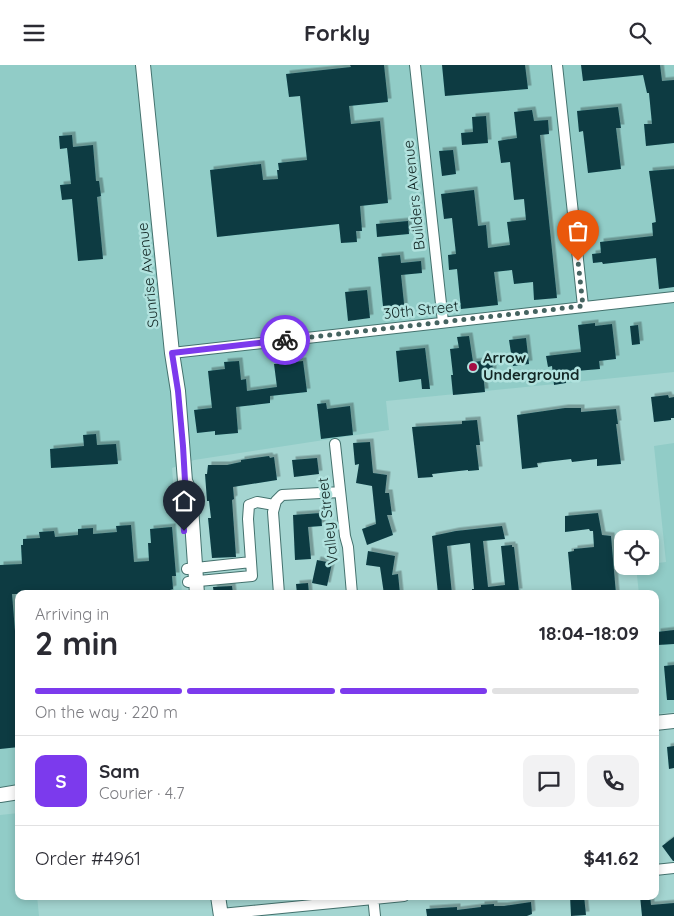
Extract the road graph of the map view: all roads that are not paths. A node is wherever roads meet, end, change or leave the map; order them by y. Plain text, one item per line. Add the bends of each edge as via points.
1 (143, 65) edge
2 (415, 65) edge
3 (557, 65) edge
4 (674, 297) edge
5 (583, 306) junction
6 (443, 322) junction
7 (172, 353) junction
8 (335, 444) dead end
9 (340, 492) junction
10 (274, 505) junction
11 (251, 562) junction
12 (192, 581) edge
13 (279, 590) edge
14 (352, 590) edge
15 (674, 721) edge
16 (659, 723) edge
17 (15, 793) edge
18 (0, 795) edge
19 (15, 800) edge
20 (0, 802) edge
21 (674, 868) edge
22 (659, 870) edge
23 (219, 900) edge
24 (355, 900) edge
25 (373, 900) edge
26 (221, 915) edge
27 (375, 916) edge

1 - 7 street, Sunrise Avenue
2 - 6 street, Builders Avenue
3 - 5 street
4 - 5 street, 30th Street
5 - 6 street, 30th Street
6 - 7 street, 30th Street
7 - 12 street, Sunrise Avenue via 185,481 190,492
8 - 9 street, Valley Street
9 - 10 street via 282,495
9 - 14 street, Valley Street
10 - 11 street via 257,502 249,505
10 - 13 street
11 - 12 street
11 - 12 street via 252,576
15 - 16 street
17 - 18 street
19 - 20 street
21 - 22 street
23 - 26 street
24 - 26 street
25 - 27 street

